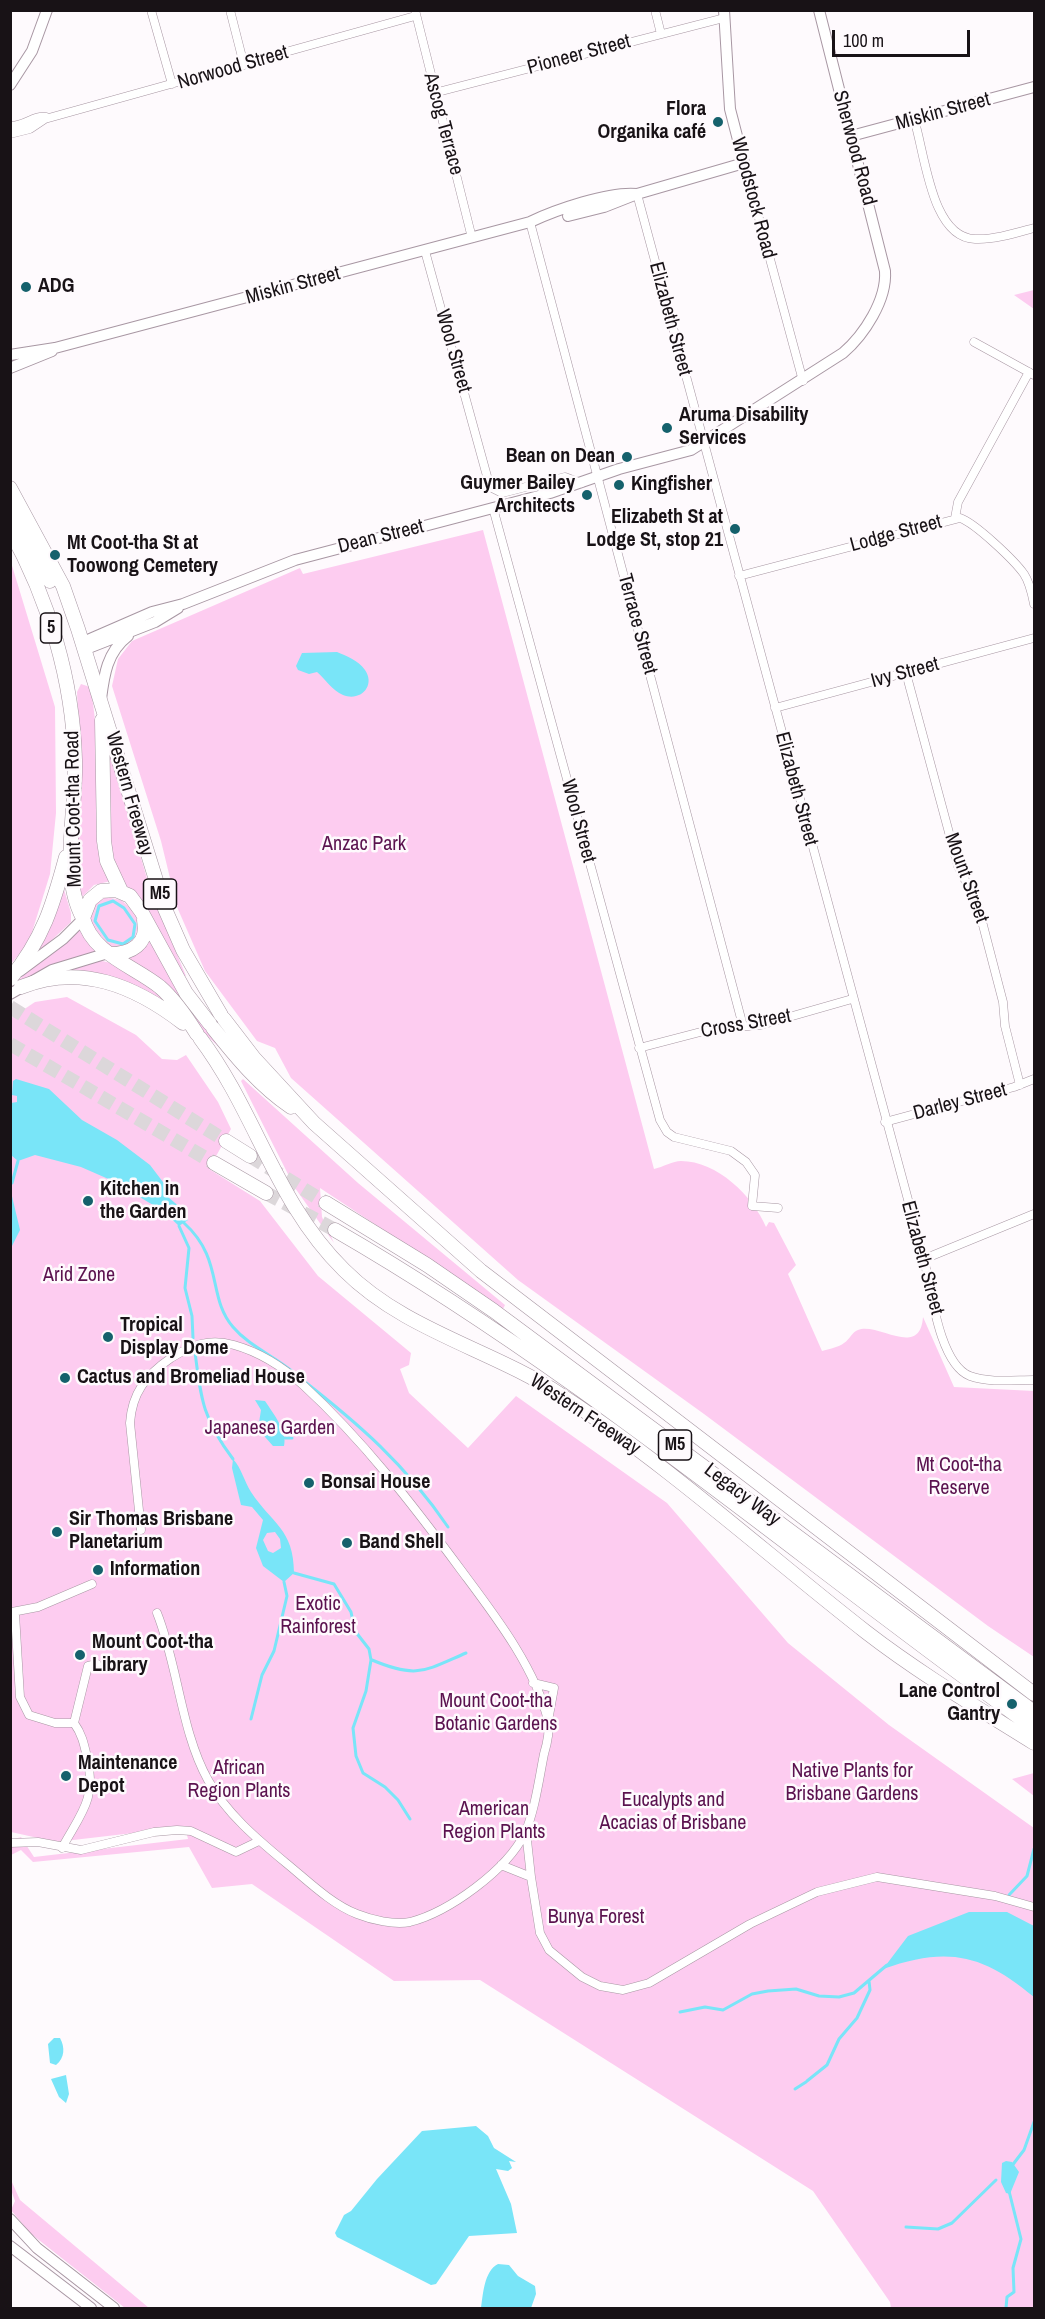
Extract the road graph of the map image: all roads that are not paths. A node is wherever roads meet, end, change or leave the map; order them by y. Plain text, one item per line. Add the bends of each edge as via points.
1 (47, 10) edge
2 (152, 10) edge
3 (230, 10) edge
4 (654, 10) edge
5 (819, 10) edge
6 (415, 13) edge
7 (724, 14) edge
8 (661, 34) junction
9 (244, 65) junction
10 (172, 84) junction
11 (10, 85) edge
12 (1035, 87) edge
13 (434, 93) junction
14 (51, 118) junction
15 (914, 119) junction
16 (10, 126) edge
17 (10, 134) edge
18 (851, 136) junction
19 (744, 163) junction
20 (637, 194) junction
21 (530, 222) junction
22 (1035, 228) edge
23 (472, 238) junction
24 (425, 250) junction
25 (885, 286) joint
26 (974, 342) dead end
27 (55, 348) junction
28 (10, 355) edge
29 (10, 368) edge
30 (1032, 373) edge
31 (803, 381) junction
32 (704, 443) junction
33 (599, 478) junction
34 (582, 484) junction
35 (490, 487) joint
36 (10, 488) edge
37 (493, 508) junction
38 (10, 509) edge
39 (955, 518) junction
40 (10, 530) edge
41 (739, 576) junction
42 (1032, 583) edge
43 (183, 604) junction
44 (1035, 604) edge
45 (78, 629) junction
46 (138, 630) junction
47 (117, 632) junction
48 (1035, 639) edge
49 (84, 646) junction
50 (906, 673) junction
51 (102, 700) junction
52 (775, 708) junction
53 (74, 828) junction
54 (121, 891) junction
55 (138, 907) junction
56 (83, 918) junction
57 (109, 953) junction
58 (13, 985) edge
59 (852, 999) junction
60 (217, 1022) junction
61 (743, 1026) junction
62 (198, 1035) junction
63 (639, 1048) junction
64 (1035, 1079) edge
65 (1020, 1086) junction
66 (885, 1122) junction
67 (226, 1141) tunnel mouth
68 (250, 1156) tunnel mouth
69 (214, 1163) tunnel mouth
70 (266, 1193) tunnel mouth
71 (326, 1203) tunnel mouth
72 (778, 1208) dead end
73 (1035, 1214) edge
74 (335, 1230) tunnel mouth
75 (924, 1258) junction
76 (1035, 1380) edge
77 (141, 1530) dead end
78 (92, 1584) dead end
79 (13, 1613) edge
80 (157, 1613) dead end
81 (15, 1645) edge
82 (97, 1664) dead end
83 (533, 1683) junction
84 (1035, 1694) edge
85 (1035, 1712) edge
86 (548, 1721) junction
87 (74, 1723) junction
88 (1035, 1728) edge
89 (1035, 1743) edge
90 (526, 1831) junction
91 (259, 1841) junction
92 (10, 1843) edge
93 (62, 1848) junction
94 (501, 1865) junction
95 (531, 1877) junction
96 (1035, 1907) edge
97 (10, 2220) edge
98 (10, 2246) edge
99 (91, 2308) edge
100 (114, 2308) edge

1 - 11 street via 32,51
2 - 10 street
3 - 9 street
4 - 8 street
5 - 18 street, Sherwood Road
6 - 9 street, Norwood Street
6 - 13 street, Ascog Terrace
7 - 8 street, Pioneer Street
7 - 19 street, Woodstock Road via 730,109
8 - 13 street, Pioneer Street
9 - 10 street, Norwood Street
10 - 14 street, Norwood Street
12 - 15 street, Miskin Street
13 - 23 street, Ascog Terrace
14 - 16 street, Norwood Street via 40,117 22,126
14 - 17 street, Norwood Street
15 - 18 street, Miskin Street
15 - 22 street via 937,206 954,232 981,239
18 - 25 street, Sherwood Road via 884,263
19 - 20 street, Miskin Street
19 - 31 street, Woodstock Road
20 - 21 street, Miskin Street via 594,201
20 - 32 street, Elizabeth Street
21 - 23 street, Miskin Street
21 - 33 street, Terrace Street
23 - 24 street, Miskin Street
24 - 27 street, Miskin Street
24 - 35 street, Wool Street
25 - 31 street, Dean Street via 879,303 850,347
26 - 30 street
27 - 28 street, Miskin Street
27 - 29 street, Miskin Street
30 - 39 street via 958,502
31 - 32 street, Dean Street
32 - 33 street, Dean Street
32 - 41 street, Elizabeth Street
33 - 34 street, Dean Street
33 - 61 street, Terrace Street
34 - 35 street, Dean Street via 565,477 502,493
34 - 37 street, Dean Street
36 - 45 highway via 63,586
37 - 43 street, Dean Street via 295,560
37 - 63 street, Wool Street
38 - 45 highway, 5
39 - 41 street, Lodge Street
39 - 42 street, Lodge Street via 972,525
40 - 53 highway, Mount Coot-tha Road / 5 via 33,575 67,682 76,762
41 - 52 street, Elizabeth Street
42 - 44 street
43 - 46 street, Dean Street
43 - 47 street, Dean Street via 152,612
45 - 49 highway, 5
46 - 47 street, Dean Street
46 - 51 street via 112,652
47 - 49 street, Dean Street
48 - 50 street, Ivy Street
49 - 51 highway, 5
50 - 52 street, Ivy Street
50 - 65 street, Mount Street via 958,866 978,906 1004,1002
51 - 54 highway via 104,841 107,861
51 - 60 highway, Western Freeway / M5 via 165,909
52 - 59 street, Elizabeth Street
53 - 56 highway, Mount Coot-tha Road / 5 via 72,883
53 - 58 highway via 46,924
54 - 55 highway
54 - 56 highway via 98,893 88,903
55 - 57 highway via 145,928 141,942 129,952
55 - 60 highway via 180,984
56 - 57 highway, 5 via 94,938
56 - 58 street
57 - 58 street
57 - 62 highway, Western Freeway / M5 via 160,988
58 - 62 highway via 58,976 104,980 148,997
59 - 61 street, Cross Street
59 - 66 street, Elizabeth Street
60 - 84 highway, M5 via 231,1051 274,1096 314,1122 516,1299
61 - 63 street, Cross Street via 712,1029
62 - 89 highway, Western Freeway / M5 via 234,1088 289,1201 324,1249 365,1289 451,1341 560,1394 734,1523 868,1633
63 - 72 street, Wool Street via 666,1132 737,1154 755,1175 752,1206
64 - 65 street, Darley Street
65 - 66 street, Darley Street
66 - 75 street, Elizabeth Street
67 - 68 highway
69 - 70 highway
71 - 85 highway, Legacy Way / M5 via 494,1311
73 - 75 street
74 - 88 highway, Legacy Way / M5 via 417,1278 539,1360
75 - 76 street, Elizabeth Street via 946,1348 956,1367 982,1379
77 - 83 street via 130,1423 131,1406 138,1390 153,1370 189,1346 211,1341 235,1345 262,1356 302,1384 392,1478 490,1610
78 - 79 street
79 - 81 street
80 - 91 street via 195,1751 208,1781
81 - 87 street via 20,1697 29,1715 55,1723
82 - 87 street via 88,1666 84,1674
83 - 86 street
83 - 86 street via 555,1688
86 - 90 street
87 - 93 street via 82,1734 91,1791
90 - 94 street
90 - 95 street
91 - 93 street via 236,1852 191,1831 177,1830 81,1850
91 - 94 street via 354,1914 386,1921 407,1923 430,1915 472,1890
92 - 93 street via 38,1842
94 - 95 street
95 - 96 street via 540,1933 549,1950 582,1977 600,1986 623,1990 649,1983 750,1924 817,1892 877,1877 995,1896
97 - 100 street
98 - 99 street

